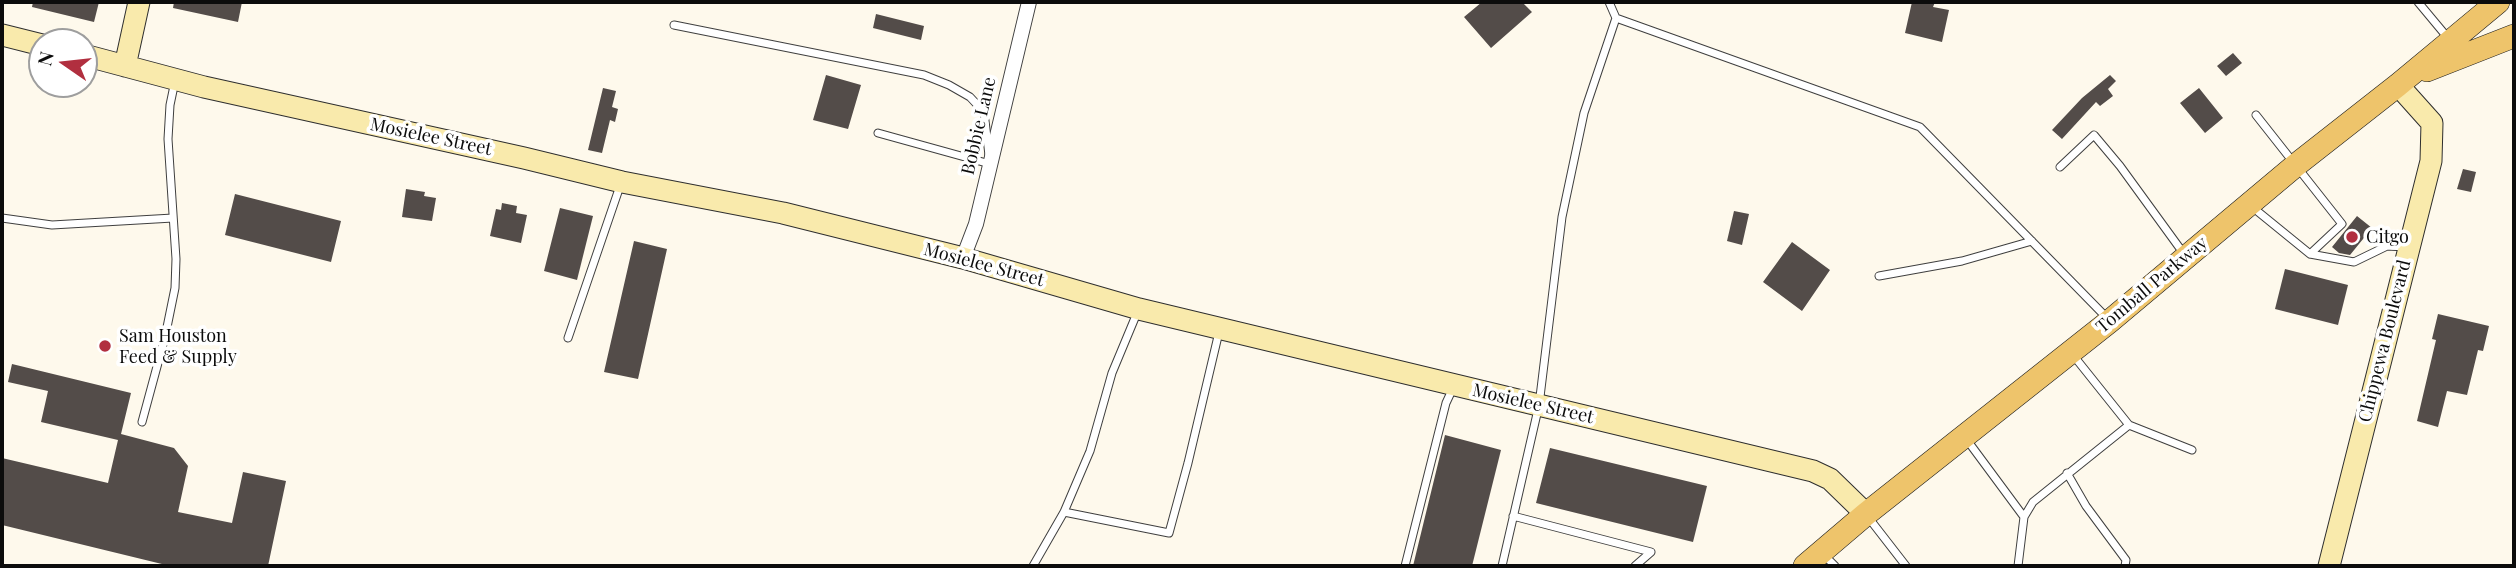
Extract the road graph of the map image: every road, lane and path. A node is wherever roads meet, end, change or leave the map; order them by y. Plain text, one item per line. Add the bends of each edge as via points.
1 (139, 2) edge
2 (1029, 2) edge
3 (1609, 2) edge
4 (2418, 2) edge
5 (2498, 2) edge
6 (1616, 18) junction
7 (674, 26) dead end
8 (2, 35) edge
9 (2514, 36) edge
10 (2451, 41) junction
11 (28, 42) edge
12 (98, 59) edge
13 (125, 66) junction
14 (175, 80) junction
15 (2403, 81) junction
16 (2256, 115) dead end
17 (878, 133) dead end
18 (990, 164) junction
19 (2296, 165) junction
20 (2060, 167) dead end
21 (622, 182) junction
22 (2249, 204) junction
23 (2, 218) edge
24 (173, 218) junction
25 (2032, 241) junction
26 (2409, 248) junction
27 (2310, 254) junction
28 (2186, 257) junction
29 (963, 258) junction
30 (1879, 276) dead end
31 (1139, 309) junction
32 (2110, 321) junction
33 (1220, 328) junction
34 (568, 338) dead end
35 (2071, 352) junction
36 (1455, 385) junction
37 (1539, 405) junction
38 (142, 422) dead end
39 (2129, 425) junction
40 (1964, 436) junction
41 (2192, 450) dead end
42 (2067, 473) junction
43 (1064, 512) junction
44 (1866, 514) junction
45 (1513, 516) junction
46 (2024, 517) junction
47 (1820, 561) edge
48 (1033, 566) edge
49 (1405, 566) edge
50 (1502, 566) edge
51 (1635, 566) edge
52 (1906, 566) edge
53 (2018, 566) edge
54 (2125, 566) edge
55 (2329, 566) edge

1 - 13 street
2 - 18 street, Bobbie Lane
3 - 6 lane
4 - 10 lane
5 - 10 main road, Tomball Parkway
6 - 25 lane via 1920,127
6 - 37 lane via 1584,113 1562,217
7 - 18 lane via 923,75 949,85 984,112
8 - 11 street
9 - 15 main road
10 - 15 main road, Tomball Parkway
12 - 13 street, Mosielee Street
13 - 14 street, Mosielee Street
14 - 21 street, Mosielee Street
14 - 24 lane via 168,139
15 - 19 main road, Tomball Parkway
15 - 26 street, Chippewa Boulevard via 2432,123 2431,161
16 - 19 lane
17 - 18 lane
18 - 29 street, Bobbie Lane
19 - 22 main road, Tomball Parkway
19 - 27 lane via 2342,224
20 - 28 lane via 2094,135
21 - 29 street, Mosielee Street via 783,213
21 - 34 lane
22 - 27 lane
22 - 28 main road, Tomball Parkway
23 - 24 lane via 52,225
24 - 38 lane via 175,288
25 - 30 lane via 1962,261
25 - 32 lane
26 - 27 lane via 2387,246 2354,262
26 - 55 street, Chippewa Boulevard
28 - 32 main road, Tomball Parkway
29 - 31 street, Mosielee Street
31 - 33 street, Mosielee Street
31 - 43 lane
32 - 35 main road, Tomball Parkway
33 - 36 street, Mosielee Street
33 - 43 lane via 1169,533
35 - 39 lane
35 - 40 main road, Tomball Parkway
36 - 37 street, Mosielee Street
36 - 49 lane via 1446,403
37 - 44 street, Mosielee Street via 1813,471 1830,479
37 - 45 lane
39 - 41 lane
39 - 42 lane
40 - 44 main road, Tomball Parkway
40 - 46 lane
42 - 46 lane via 2033,502
42 - 54 lane via 2126,560
43 - 48 lane
44 - 47 main road, Tomball Parkway
44 - 52 lane
45 - 50 lane
45 - 51 lane via 1651,552
46 - 53 lane

